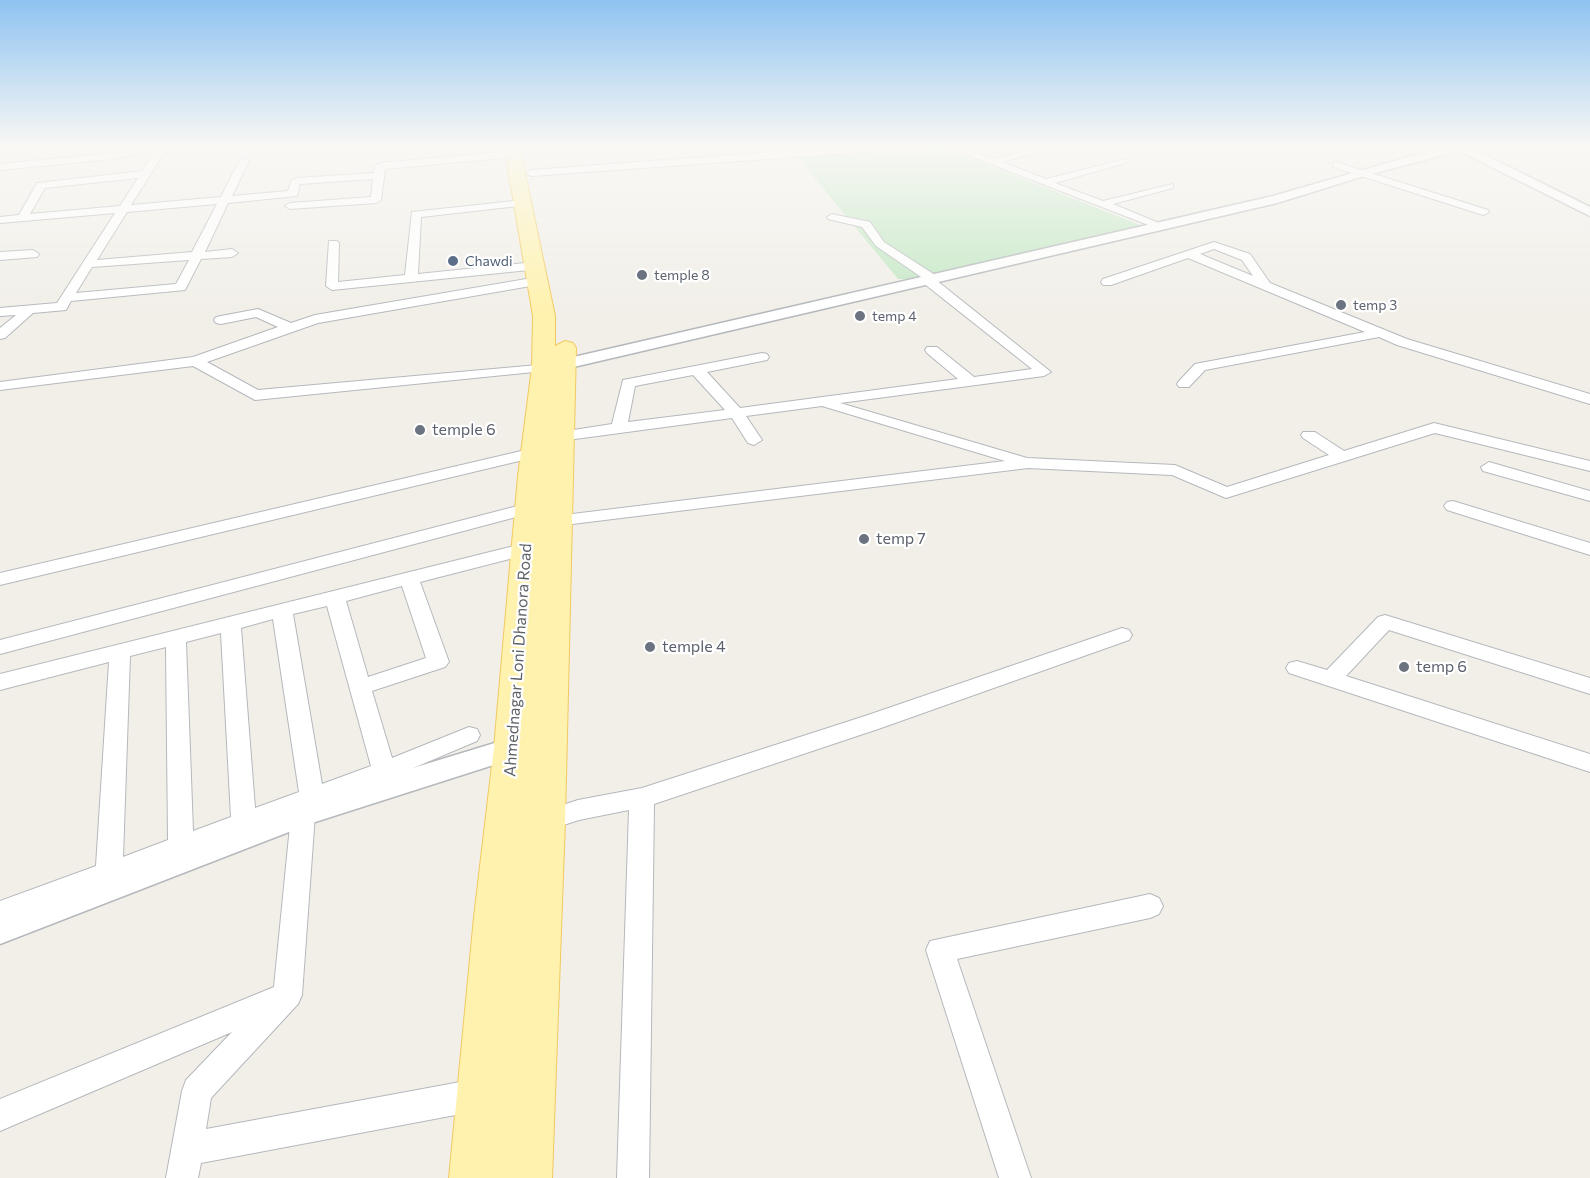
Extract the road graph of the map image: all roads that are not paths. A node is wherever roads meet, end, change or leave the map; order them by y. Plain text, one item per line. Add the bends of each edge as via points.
1 (33, 200) edge
2 (86, 200) edge
3 (129, 200) edge
4 (224, 200) joint
5 (376, 200) edge
6 (523, 200) edge
7 (537, 200) edge
8 (1093, 200) edge
9 (1118, 200) edge
10 (1273, 200) edge
11 (1446, 200) edge
12 (1566, 200) edge
13 (523, 203) junction
14 (84, 204) junction
15 (1103, 204) junction
16 (290, 206) dead end
17 (124, 208) junction
18 (1484, 212) dead end
19 (1590, 212) edge
20 (23, 217) junction
21 (832, 217) dead end
22 (0, 220) edge
23 (1160, 225) junction
24 (333, 243) dead end
25 (232, 253) dead end
26 (1187, 253) junction
27 (33, 254) dead end
28 (0, 256) edge
29 (197, 256) junction
30 (88, 264) junction
31 (536, 273) junction
32 (928, 278) junction
33 (411, 279) junction
34 (1107, 282) dead end
35 (1266, 286) junction
36 (66, 298) junction
37 (28, 310) junction
38 (0, 312) edge
39 (221, 320) dead end
40 (291, 328) junction
41 (1379, 333) junction
42 (0, 335) edge
43 (932, 350) dead end
44 (762, 357) dead end
45 (195, 362) junction
46 (554, 365) junction
47 (697, 370) junction
48 (971, 382) junction
49 (1184, 384) dead end
50 (0, 386) edge
51 (1590, 399) edge
52 (820, 402) junction
53 (736, 413) junction
54 (619, 429) junction
55 (1309, 435) dead end
56 (560, 436) junction
57 (754, 440) dead end
58 (534, 453) junction
59 (1343, 457) junction
60 (1028, 463) junction
61 (1590, 466) edge
62 (1489, 467) dead end
63 (1590, 496) edge
64 (1453, 506) dead end
65 (529, 508) junction
66 (556, 521) junction
67 (526, 549) junction
68 (1590, 549) edge
69 (0, 579) edge
70 (409, 579) junction
71 (335, 598) junction
72 (282, 611) junction
73 (231, 624) junction
74 (1122, 635) dead end
75 (176, 637) junction
76 (0, 647) edge
77 (120, 652) junction
78 (1297, 668) dead end
79 (1331, 679) junction
80 (0, 682) edge
81 (1590, 686) edge
82 (360, 687) junction
83 (469, 735) dead end
84 (531, 743) junction
85 (1590, 763) edge
86 (384, 771) junction
87 (642, 798) junction
88 (308, 806) junction
89 (545, 821) junction
90 (244, 823) junction
91 (181, 846) junction
92 (110, 873) junction
93 (1150, 906) dead end
94 (0, 913) edge
95 (0, 929) edge
96 (288, 995) junction
97 (483, 1094) junction
98 (0, 1115) edge
99 (184, 1164) edge
100 (476, 1178) edge
101 (525, 1178) edge
102 (633, 1178) edge
103 (1015, 1178) edge

1 - 20 street
2 - 14 street
3 - 17 street
4 - 17 street
4 - 29 street
5 - 16 street
6 - 13 main road, Ahmednagar Loni Dhanora Road
7 - 46 main road, Ahmednagar Loni Dhanora Road via 564,316
8 - 15 street
9 - 15 street
10 - 23 street
11 - 18 street
12 - 19 street
13 - 31 main road, Ahmednagar Loni Dhanora Road
13 - 33 street via 416,214
14 - 17 street
14 - 20 street
15 - 23 street
17 - 30 street
20 - 22 street
21 - 32 street via 866,224 880,244
23 - 32 street
24 - 33 street via 332,286
25 - 29 street
26 - 34 street
26 - 35 street
26 - 35 street via 1214,245 1246,257
27 - 28 street
29 - 30 street
29 - 36 street via 181,287
30 - 36 street
31 - 33 street
31 - 40 street via 315,319
31 - 46 main road, Ahmednagar Loni Dhanora Road
32 - 46 street
32 - 48 street via 1044,372
35 - 41 street
36 - 37 street via 61,307
37 - 38 street
37 - 42 street
39 - 40 street via 258,313
40 - 45 street
41 - 49 street via 1200,367
41 - 51 street
43 - 48 street
44 - 47 street
45 - 46 street via 255,395
45 - 50 street
46 - 56 main road, Ahmednagar Loni Dhanora Road
46 - 58 main road, Ahmednagar Loni Dhanora Road
47 - 53 street
47 - 54 street via 628,383
48 - 52 street
52 - 53 street
52 - 60 street
53 - 54 street
53 - 57 street
54 - 56 street
55 - 59 street
56 - 66 main road, Ahmednagar Loni Dhanora Road
58 - 65 main road, Ahmednagar Loni Dhanora Road
58 - 69 street
59 - 60 street via 1226,492 1175,470
59 - 61 street via 1434,428
60 - 66 street
62 - 63 street
64 - 68 street
65 - 67 main road, Ahmednagar Loni Dhanora Road
65 - 76 street
66 - 84 main road, Ahmednagar Loni Dhanora Road
67 - 70 street
67 - 84 main road, Ahmednagar Loni Dhanora Road
70 - 71 street
70 - 82 street via 438,662
71 - 72 street
71 - 82 street
72 - 73 street
72 - 88 street
73 - 75 street
73 - 90 street
74 - 87 street
75 - 77 street
75 - 91 street
77 - 80 street
77 - 92 street
78 - 79 street
79 - 81 street via 1385,622
79 - 85 street
82 - 86 street
83 - 86 street
84 - 88 street
84 - 89 main road, Ahmednagar Loni Dhanora Road
84 - 97 main road, Ahmednagar Loni Dhanora Road via 496,917
86 - 88 street
87 - 89 street via 578,810
87 - 102 street
88 - 90 street
88 - 95 street
88 - 96 street
89 - 101 main road, Ahmednagar Loni Dhanora Road
90 - 91 street
91 - 92 street
92 - 94 street
93 - 103 street via 940,950
96 - 98 street
96 - 99 street via 197,1091
97 - 99 street
97 - 100 main road, Ahmednagar Loni Dhanora Road

